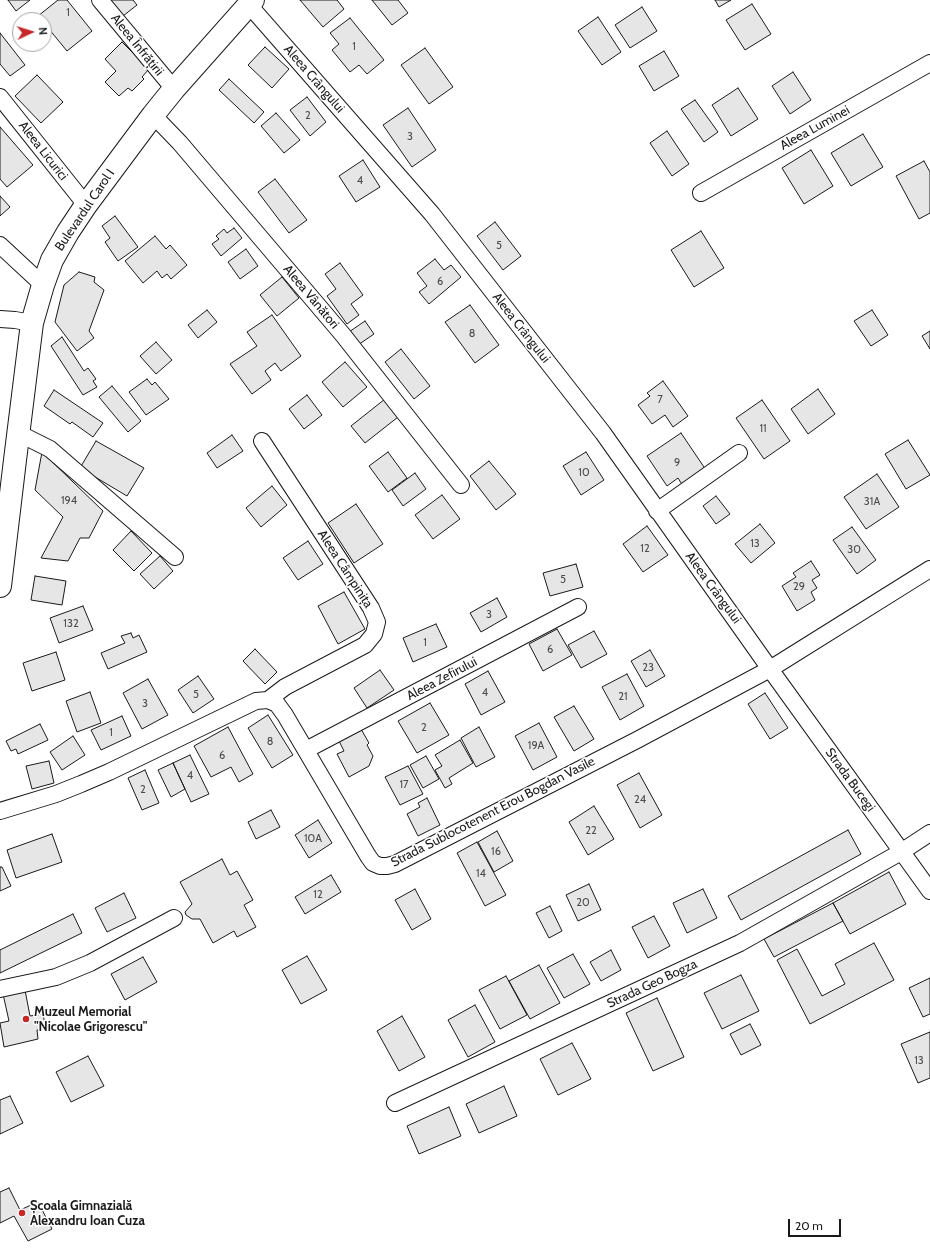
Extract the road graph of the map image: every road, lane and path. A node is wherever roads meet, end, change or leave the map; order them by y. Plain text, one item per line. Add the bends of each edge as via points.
1 (100, 0) edge
2 (251, 2) edge
3 (930, 64) edge
4 (174, 89) junction
5 (0, 97) edge
6 (154, 115) junction
7 (701, 193) dead end
8 (86, 205) junction
9 (0, 245) edge
10 (43, 285) junction
11 (0, 319) edge
12 (32, 323) junction
13 (18, 433) junction
14 (262, 441) dead end
15 (739, 453) dead end
16 (7, 465) edge
17 (461, 485) dead end
18 (657, 511) junction
19 (175, 557) dead end
20 (930, 569) edge
21 (0, 586) edge
22 (578, 607) dead end
23 (770, 669) junction
24 (268, 700) junction
25 (306, 750) junction
26 (0, 811) edge
27 (930, 833) edge
28 (901, 852) junction
29 (930, 891) edge
30 (174, 918) dead end
31 (0, 989) edge
32 (395, 1104) dead end

1 - 4 street, Aleea Înfrățirii
2 - 4 main road, Bulevardul Carol I
2 - 18 street, Aleea Crângului via 432,214 603,433
3 - 7 street, Aleea Luminei
4 - 6 main road, Bulevardul Carol I
5 - 8 street, Aleea Licurici
6 - 8 main road, Bulevardul Carol I
6 - 17 street, Aleea Vânători via 343,334
8 - 10 main road, Bulevardul Carol I via 52,260
9 - 10 street
10 - 12 main road, Bulevardul Carol I
11 - 12 street
12 - 13 main road, Bulevardul Carol I
13 - 16 main road, Bulevardul Carol I
13 - 19 street via 50,449
14 - 24 street, Aleea Câmpinița via 371,608 377,622 374,634 365,645 285,687
15 - 18 street
16 - 21 main road, Bulevardul Carol I
18 - 23 street, Aleea Crângului
20 - 23 street, Strada Sublocotenent Erou Bogdan Vasile
22 - 25 street, Aleea Zefirului
23 - 25 street, Strada Sublocotenent Erou Bogdan Vasile via 388,866 373,863 368,856
23 - 28 street, Strada Bucegi
24 - 25 street, Strada Sublocotenent Erou Bogdan Vasile via 277,704
24 - 26 street via 256,701 81,784
27 - 28 street, Strada Geo Bogza
28 - 29 street, Strada Bucegi
28 - 32 street, Strada Geo Bogza via 740,943
30 - 31 street via 83,966 56,977

